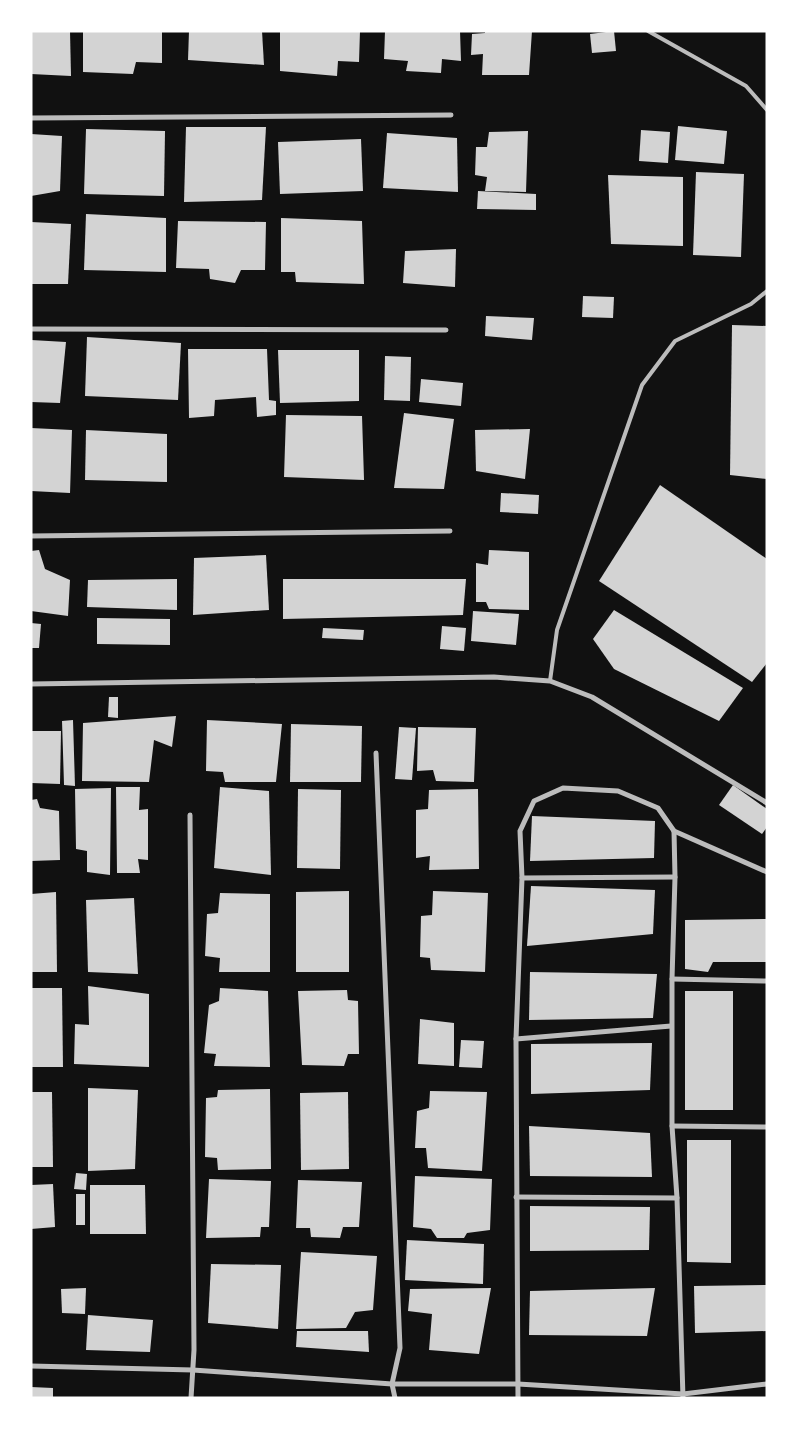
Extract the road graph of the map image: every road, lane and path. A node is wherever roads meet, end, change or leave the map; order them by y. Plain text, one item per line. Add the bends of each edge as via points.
1 (648, 31) edge
2 (767, 110) edge
3 (451, 115) dead end
4 (31, 118) edge
5 (767, 291) edge
6 (31, 329) edge
7 (446, 330) dead end
8 (450, 531) dead end
9 (31, 536) edge
10 (550, 681) junction
11 (31, 684) edge
12 (376, 753) dead end
13 (767, 803) edge
14 (190, 815) dead end
15 (674, 830) junction
16 (767, 872) edge
17 (675, 877) junction
18 (522, 878) junction
19 (672, 979) junction
20 (767, 981) edge
21 (672, 1026) junction
22 (516, 1040) junction
23 (672, 1126) junction
24 (767, 1126) edge
25 (516, 1197) junction
26 (677, 1198) junction
27 (31, 1366) edge
28 (193, 1370) junction
29 (392, 1384) junction
30 (518, 1384) junction
31 (767, 1384) edge
32 (683, 1396) edge
33 (191, 1398) edge
34 (395, 1398) edge
35 (518, 1398) edge

1 - 2 lane via 746,86
3 - 4 street
5 - 10 lane via 751,304 675,341 642,385 557,630
6 - 7 street
8 - 9 street
10 - 11 street via 494,677
10 - 13 street via 592,697
12 - 29 street via 400,1348
14 - 28 street
15 - 16 street
15 - 17 street
15 - 18 street via 658,808 618,791 563,788 534,801 520,831
17 - 18 street
17 - 19 street
18 - 22 street
19 - 20 street
19 - 21 street
21 - 22 street
21 - 23 street
22 - 25 street
23 - 24 street
23 - 26 street
25 - 26 street
25 - 30 street
26 - 32 street
27 - 28 street
28 - 29 street
28 - 33 street
29 - 30 street
29 - 34 street
30 - 32 street
30 - 35 street
31 - 32 street

